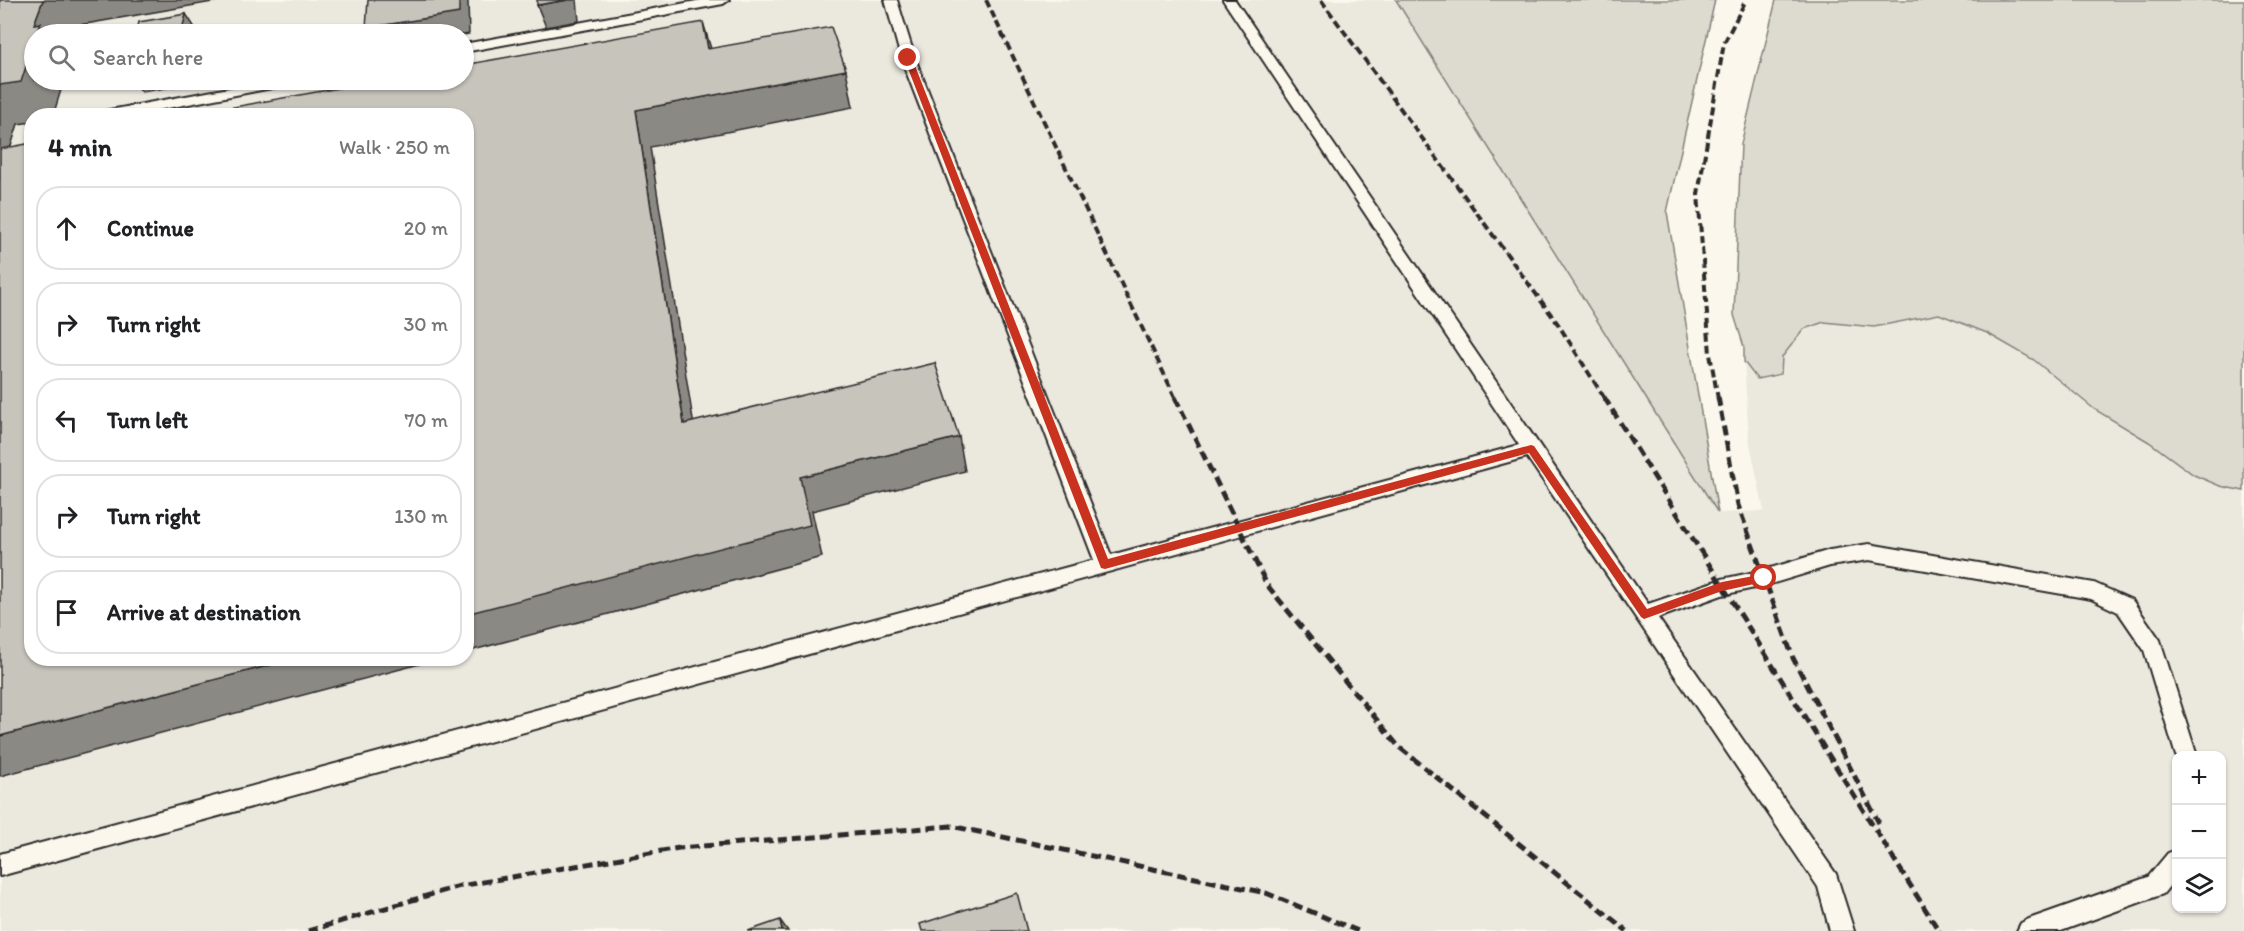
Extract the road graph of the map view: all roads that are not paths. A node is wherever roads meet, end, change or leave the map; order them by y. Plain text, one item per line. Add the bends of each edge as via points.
1 (723, 0) edge
2 (891, 0) edge
3 (1229, 0) edge
4 (474, 46) edge
5 (239, 90) edge
6 (142, 108) edge
7 (1531, 449) junction
8 (1105, 564) junction
9 (1644, 614) junction
10 (2185, 751) edge
11 (0, 865) edge
12 (2172, 866) edge
13 (1842, 931) edge
14 (2029, 931) edge

1 - 4 lane
2 - 8 lane via 908,58
3 - 7 lane
5 - 6 lane
7 - 8 lane
7 - 9 lane
8 - 11 lane
9 - 10 lane via 1722,587 1830,558 1869,552 2094,591 2125,606 2153,646
9 - 13 lane via 1828,882
12 - 14 lane via 2156,886

